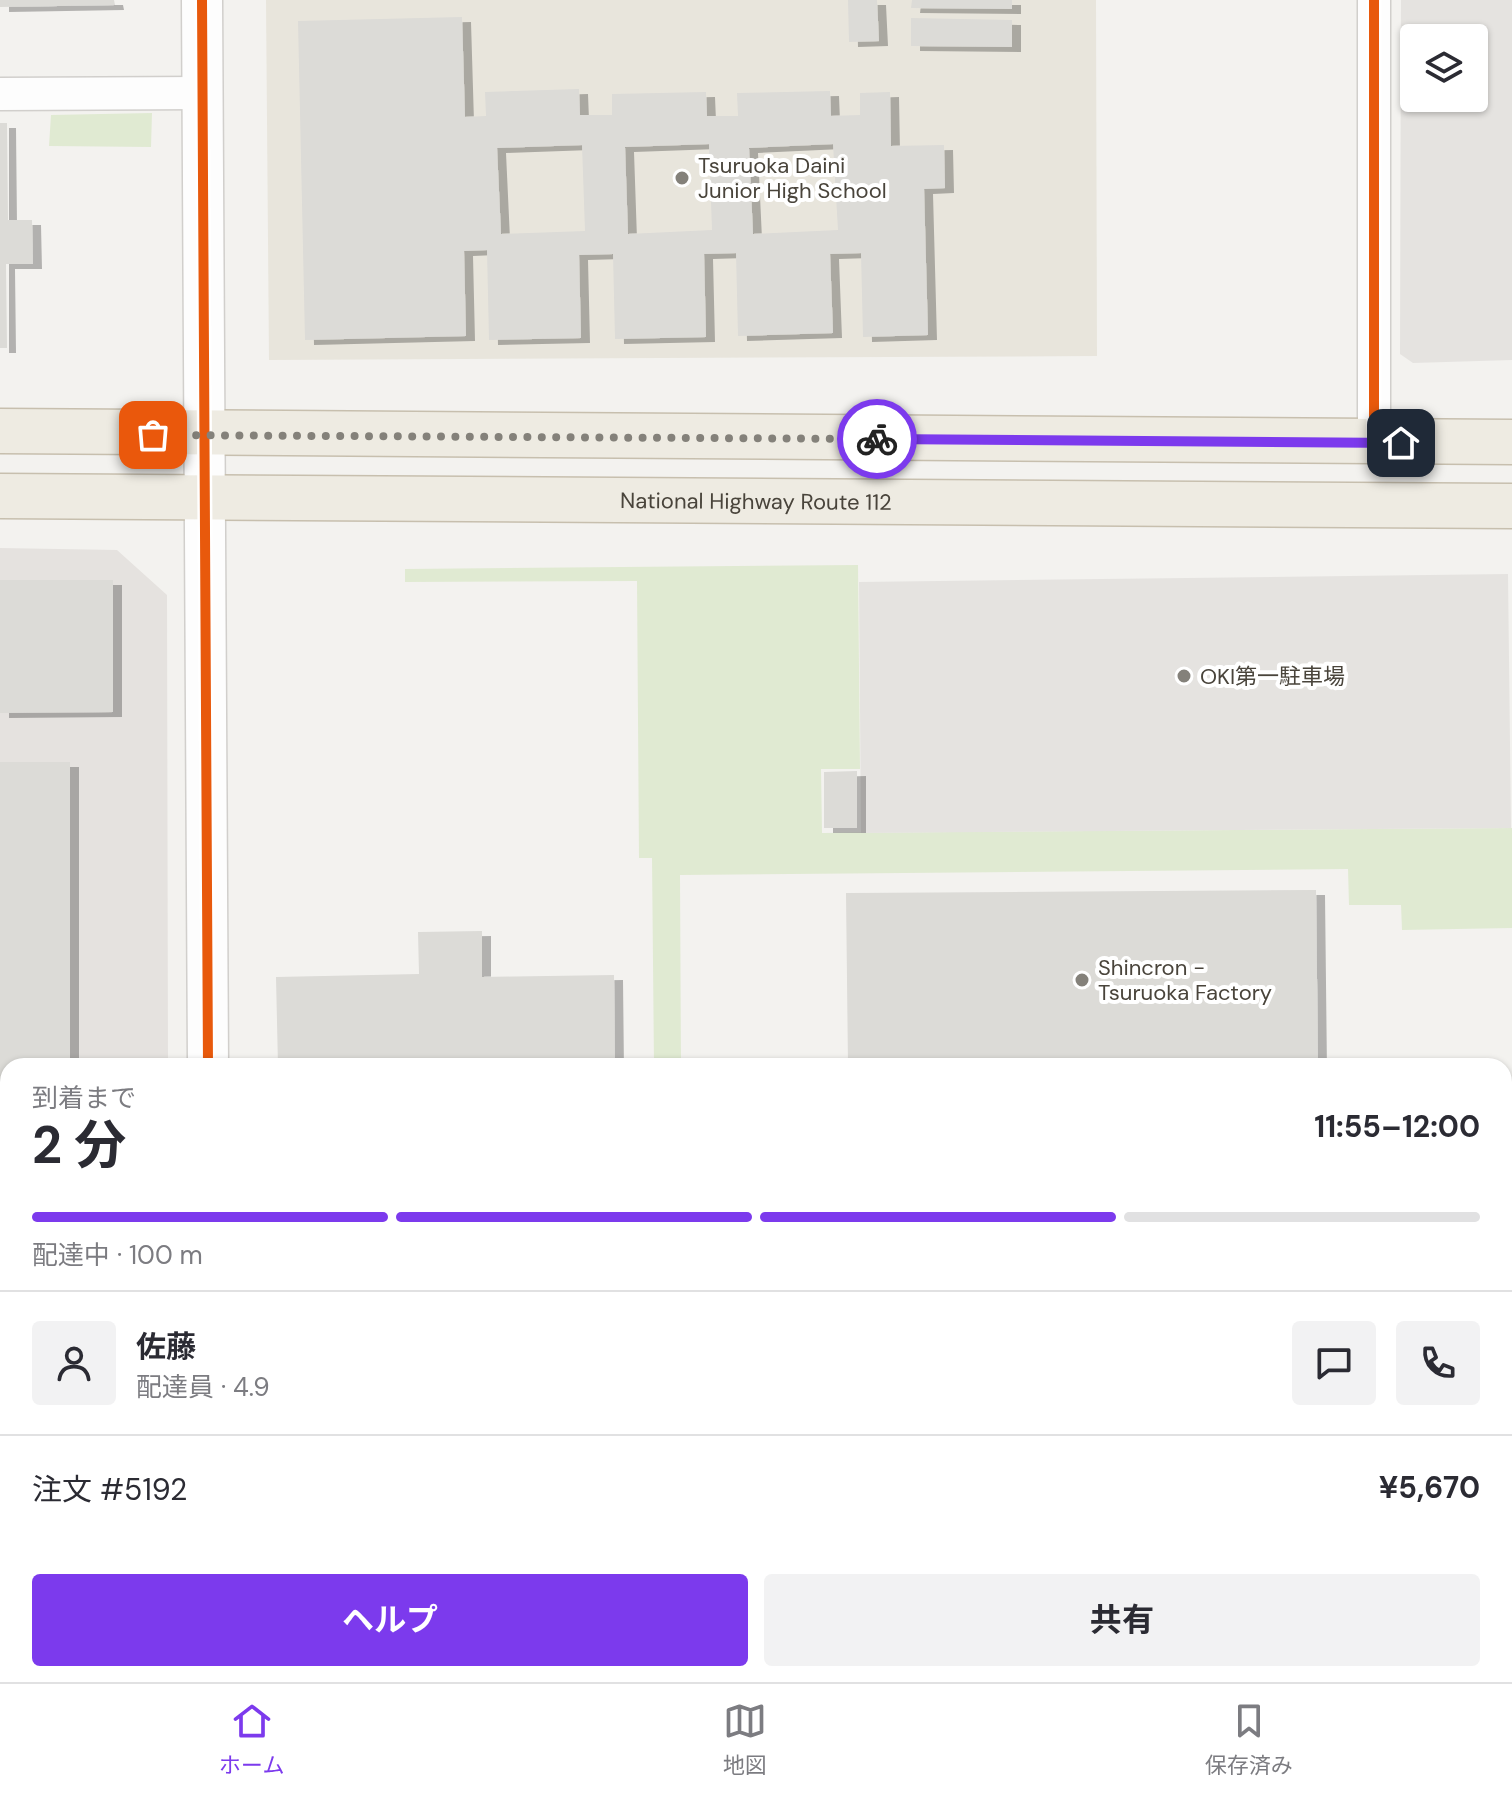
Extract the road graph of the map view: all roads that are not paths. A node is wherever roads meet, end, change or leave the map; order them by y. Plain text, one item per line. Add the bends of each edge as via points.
1 (202, 0) edge
2 (1374, 0) edge
3 (203, 93) junction
4 (0, 94) edge
5 (0, 431) edge
6 (205, 435) junction
7 (1512, 442) edge
8 (1374, 443) junction
9 (0, 496) edge
10 (205, 497) junction
11 (1512, 506) edge
12 (208, 1058) edge

1 - 3 street
2 - 8 street
3 - 4 street
3 - 6 street
5 - 6 highway
6 - 8 highway
6 - 10 street
7 - 8 highway
9 - 10 highway, National Highway Route 112
10 - 11 highway, National Highway Route 112
10 - 12 street

